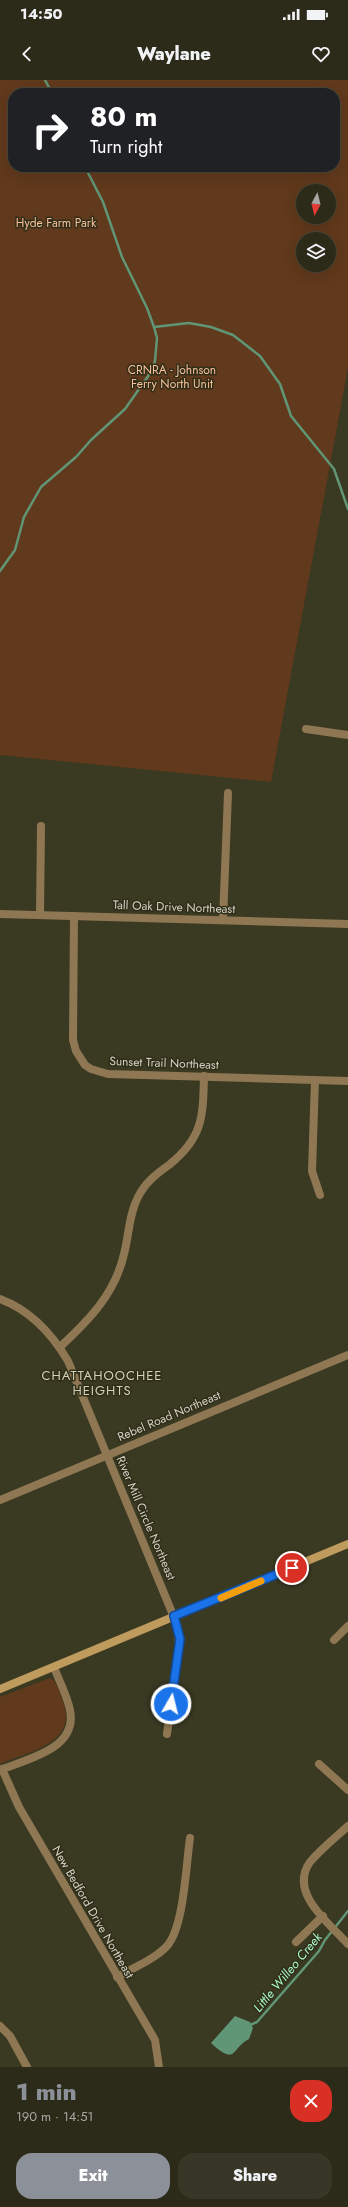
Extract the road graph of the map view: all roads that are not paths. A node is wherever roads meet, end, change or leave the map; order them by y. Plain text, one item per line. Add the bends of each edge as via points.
1 (306, 729) dead end
2 (348, 735) edge
3 (228, 793) dead end
4 (41, 826) dead end
5 (0, 914) edge
6 (40, 915) junction
7 (74, 916) junction
8 (223, 920) junction
9 (348, 924) edge
10 (204, 1076) junction
11 (315, 1080) junction
12 (348, 1081) edge
13 (320, 1195) dead end
14 (0, 1299) edge
15 (60, 1347) junction
16 (348, 1355) edge
17 (107, 1455) junction
18 (0, 1500) edge
19 (348, 1544) edge
20 (174, 1616) junction
21 (348, 1626) edge
22 (334, 1640) dead end
23 (54, 1667) junction
24 (0, 1688) edge
25 (167, 1734) dead end
26 (319, 1764) dead end
27 (1, 1770) edge
28 (348, 1790) edge
29 (348, 1826) edge
30 (190, 1838) dead end
31 (323, 1916) junction
32 (296, 1942) dead end
33 (348, 1944) edge
34 (117, 1977) junction
35 (0, 2026) edge
36 (27, 2067) edge
37 (159, 2067) edge

1 - 2 street
3 - 8 street
4 - 6 street
5 - 6 street, Tall Oak Drive Northeast
6 - 7 street, Tall Oak Drive Northeast
7 - 8 street, Tall Oak Drive Northeast
7 - 10 street, Sunset Trail Northeast via 72,1027 76,1051 85,1065 108,1074
8 - 9 street, Tall Oak Drive Northeast
10 - 11 street, Sunset Trail Northeast
10 - 15 street via 202,1112 196,1136 182,1154 142,1190 134,1204 124,1253 113,1287 91,1318
11 - 12 street, Sunset Trail Northeast
11 - 13 street via 312,1171
14 - 15 street, River Mill Circle Northeast via 33,1318
15 - 17 street, River Mill Circle Northeast
16 - 17 street, Rebel Road Northeast
17 - 18 street, Rebel Road Northeast
17 - 20 street, River Mill Circle Northeast
19 - 20 street
20 - 23 street
20 - 25 street, River Mill Circle Northeast via 180,1646
21 - 22 street
23 - 24 street
23 - 27 street via 70,1710 69,1730 57,1746
26 - 28 street
27 - 34 street, New Bedford Drive Northeast via 19,1807
29 - 31 street via 313,1860 306,1871 304,1880 307,1897
30 - 34 street via 178,1919 172,1939 158,1953
31 - 32 street
31 - 33 street
34 - 37 street, New Bedford Drive Northeast via 155,2040 160,2059
35 - 36 street via 10,2036

